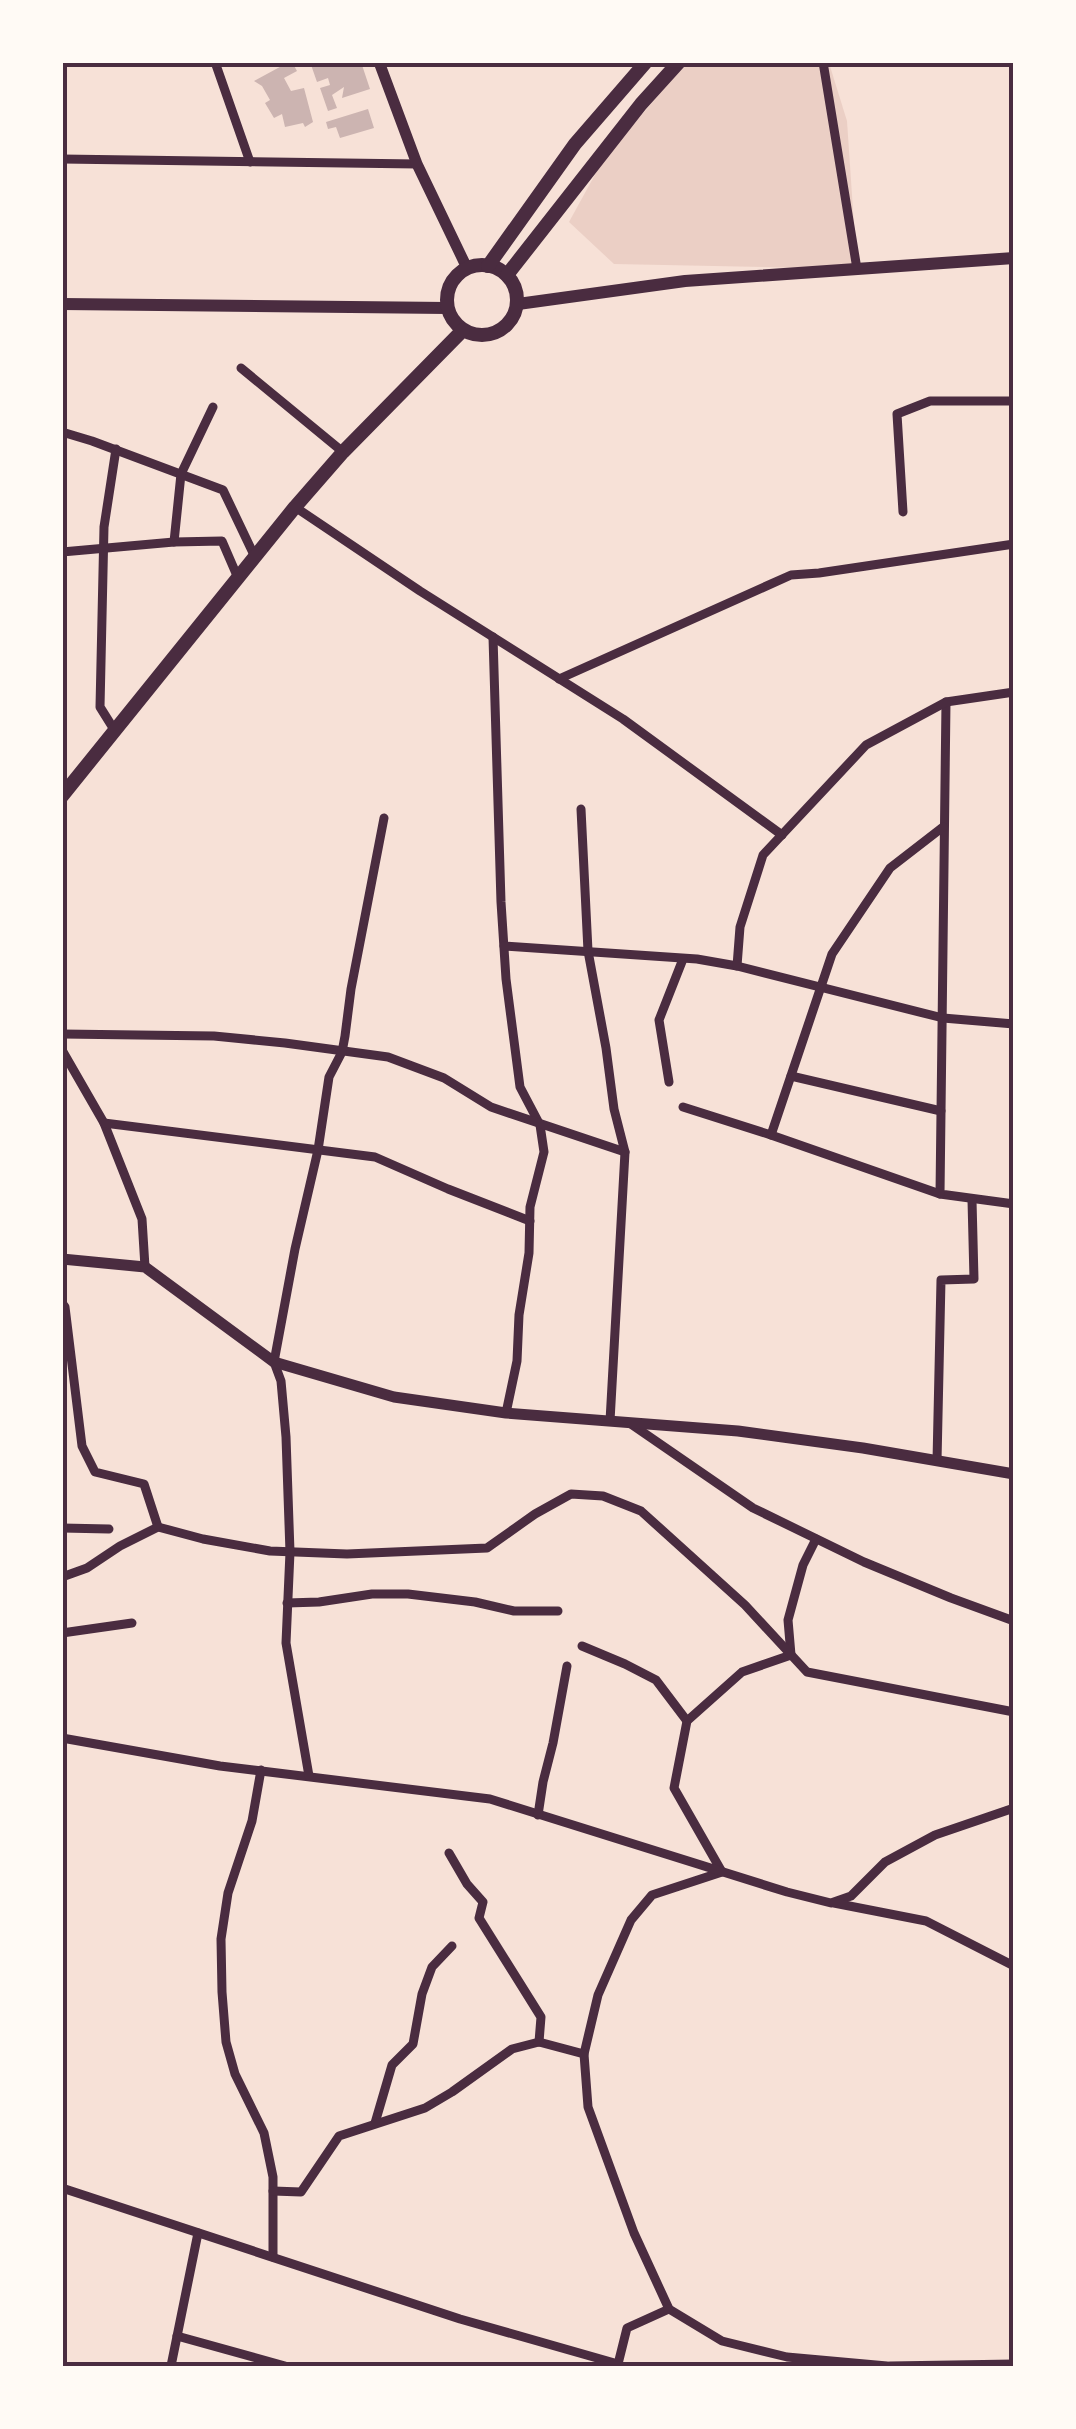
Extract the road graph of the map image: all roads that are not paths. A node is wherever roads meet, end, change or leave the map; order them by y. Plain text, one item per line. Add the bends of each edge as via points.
1 (216, 62) edge
2 (379, 62) edge
3 (646, 62) edge
4 (679, 62) edge
5 (823, 62) edge
6 (62, 159) edge
7 (250, 162) junction
8 (417, 164) junction
9 (1014, 258) edge
10 (488, 266) junction
11 (467, 268) junction
12 (858, 268) junction
13 (507, 275) junction
14 (62, 304) edge
15 (518, 304) junction
16 (447, 308) junction
17 (463, 330) junction
18 (241, 368) dead end
19 (1014, 401) edge
20 (213, 407) dead end
21 (62, 432) edge
22 (116, 449) junction
23 (343, 452) junction
24 (182, 474) junction
25 (296, 506) junction
26 (904, 512) dead end
27 (174, 542) junction
28 (1014, 544) edge
29 (104, 548) junction
30 (62, 552) edge
31 (255, 556) junction
32 (238, 578) junction
33 (493, 637) junction
34 (559, 679) junction
35 (1014, 692) edge
36 (946, 702) junction
37 (115, 731) junction
38 (62, 796) edge
39 (581, 809) dead end
40 (384, 818) dead end
41 (943, 828) junction
42 (782, 835) junction
43 (504, 946) junction
44 (588, 951) junction
45 (683, 958) junction
46 (737, 966) junction
47 (821, 987) junction
48 (942, 1018) junction
49 (1014, 1024) edge
50 (62, 1034) edge
51 (62, 1050) edge
52 (342, 1052) junction
53 (791, 1076) junction
54 (670, 1082) dead end
55 (682, 1107) dead end
56 (941, 1111) junction
57 (104, 1123) junction
58 (540, 1125) junction
59 (771, 1135) junction
60 (318, 1150) junction
61 (625, 1152) junction
62 (940, 1194) junction
63 (972, 1200) junction
64 (1014, 1204) edge
65 (530, 1221) junction
66 (62, 1259) edge
67 (145, 1267) junction
68 (62, 1303) edge
69 (274, 1362) junction
70 (506, 1413) junction
71 (610, 1421) junction
72 (630, 1423) junction
73 (937, 1461) junction
74 (1014, 1474) edge
75 (158, 1527) junction
76 (62, 1528) edge
77 (108, 1529) dead end
78 (816, 1539) junction
79 (290, 1552) junction
80 (62, 1576) edge
81 (287, 1603) junction
82 (558, 1611) dead end
83 (1014, 1621) edge
84 (132, 1623) dead end
85 (62, 1634) edge
86 (582, 1646) dead end
87 (791, 1654) junction
88 (567, 1666) dead end
89 (1014, 1712) edge
90 (687, 1721) junction
91 (62, 1738) edge
92 (260, 1770) junction
93 (308, 1776) junction
94 (1014, 1808) edge
95 (538, 1815) junction
96 (449, 1854) dead end
97 (722, 1872) junction
98 (831, 1903) junction
99 (452, 1946) dead end
100 (1014, 1966) edge
101 (539, 2042) junction
102 (584, 2054) junction
103 (375, 2123) junction
104 (62, 2188) edge
105 (273, 2191) junction
106 (198, 2232) junction
107 (274, 2258) junction
108 (670, 2309) junction
109 (177, 2336) junction
110 (789, 2362) edge
111 (1014, 2364) edge
112 (171, 2366) edge
113 (285, 2366) edge
114 (888, 2366) edge

1 - 7 street
2 - 8 street
3 - 10 main road via 575,144
4 - 13 main road
5 - 12 street
6 - 7 street
7 - 8 street
8 - 11 street
9 - 12 main road
10 - 11 main road
10 - 13 main road
11 - 16 main road via 450,284
12 - 15 main road via 685,281
13 - 15 main road
14 - 16 main road
15 - 17 main road via 498,332
16 - 17 main road
17 - 23 main road
18 - 23 street
19 - 26 street via 930,401 897,414
20 - 24 street
21 - 22 street
22 - 24 street
22 - 29 street
23 - 25 main road
24 - 27 street
24 - 31 street via 223,490
25 - 31 main road
25 - 33 street
27 - 29 street
27 - 32 street via 222,540
28 - 34 street via 791,575
29 - 30 street
29 - 37 street via 100,708
31 - 32 main road
32 - 37 main road
33 - 34 street
33 - 43 street
34 - 42 street
35 - 36 street
36 - 41 street
36 - 42 street via 866,745
37 - 38 main road
39 - 44 street
40 - 52 street
41 - 47 street via 890,868 832,954
41 - 48 street
42 - 46 street via 763,856 740,927
43 - 44 street
43 - 58 street via 520,1088
44 - 45 street
44 - 61 street
45 - 46 street
45 - 54 street via 659,1020
46 - 47 street
47 - 48 street
47 - 53 street
48 - 49 street
48 - 56 street
50 - 52 street via 214,1036
51 - 57 street
52 - 58 street via 388,1057
52 - 60 street via 329,1077
53 - 56 street
53 - 59 street
55 - 59 street
56 - 62 street
57 - 60 street
57 - 67 street via 142,1218
58 - 61 street
58 - 65 street via 544,1152
59 - 62 street
60 - 65 street via 375,1157
60 - 69 street
61 - 71 street
62 - 63 street
63 - 64 street
63 - 73 street via 974,1279 941,1280
65 - 70 street
66 - 67 street
67 - 69 street
68 - 75 street via 82,1446 96,1472 144,1484
69 - 70 street via 394,1397
69 - 79 street via 282,1381
70 - 71 street
71 - 72 street
72 - 73 street via 738,1431
72 - 78 street via 753,1508
73 - 74 street
75 - 79 street
75 - 80 street
76 - 77 street
78 - 83 street
78 - 87 street via 788,1620
79 - 81 street
79 - 87 street via 487,1548 571,1494 603,1496 641,1510
81 - 82 street via 408,1594
81 - 93 street via 286,1643
84 - 85 street
86 - 90 street via 656,1680
87 - 89 street via 807,1672
87 - 90 street via 742,1672
88 - 95 street
90 - 97 street via 674,1788
91 - 92 street
92 - 93 street
92 - 105 street via 252,1821 228,1893 222,1992 226,2042 264,2133
93 - 95 street via 490,1799
94 - 98 street via 935,1835
95 - 97 street
96 - 101 street via 484,1902 479,1918 540,2017
97 - 98 street
97 - 102 street via 652,1895 631,1920 598,1995
98 - 100 street via 926,1921
99 - 103 street via 432,1967 413,2044 392,2065
101 - 102 street
101 - 103 street via 512,2049 426,2108
102 - 108 street via 588,2107
103 - 105 street via 339,2136 301,2192
104 - 106 street
105 - 107 street
106 - 107 street
106 - 109 street
107 - 108 street via 618,2364 627,2328
108 - 110 street via 722,2340
109 - 112 street
109 - 113 street
110 - 114 street
111 - 114 street

